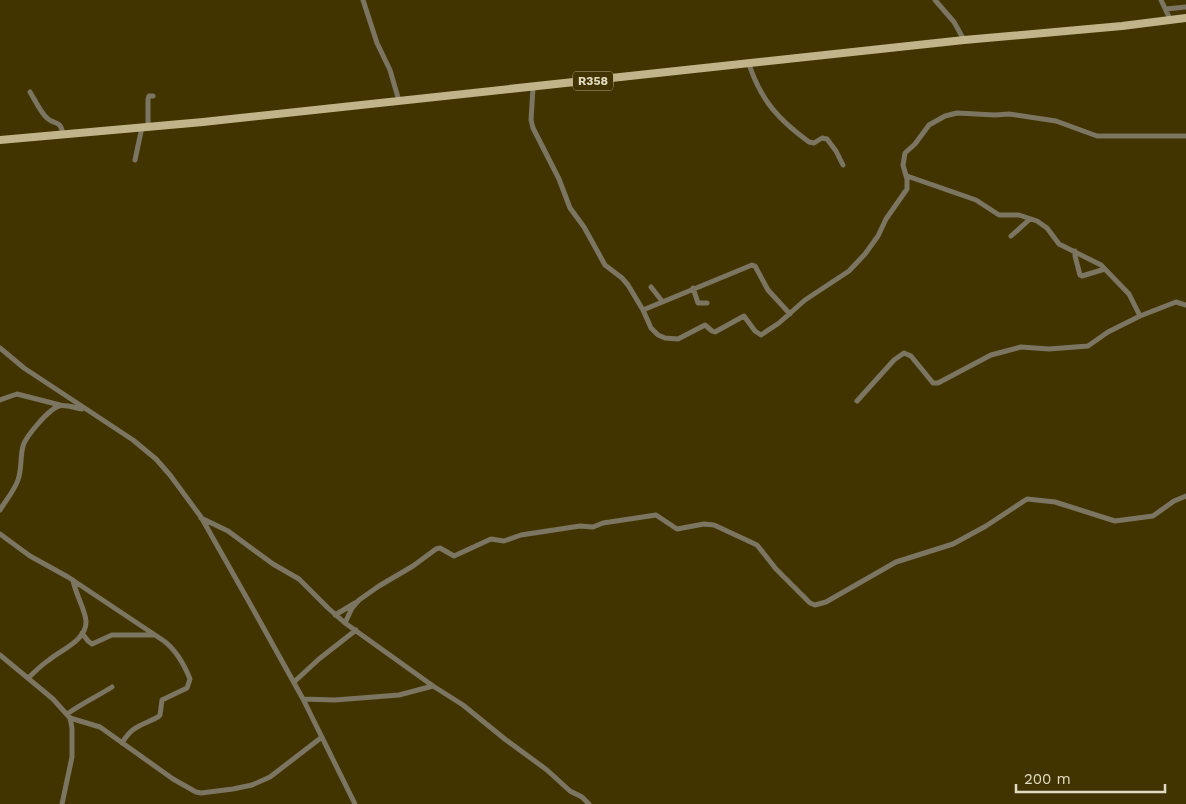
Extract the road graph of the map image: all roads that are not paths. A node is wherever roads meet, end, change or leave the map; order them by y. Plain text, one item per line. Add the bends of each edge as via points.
1 (363, 0) edge
2 (935, 0) edge
3 (1161, 0) edge
4 (1186, 7) edge
5 (1166, 9) junction
6 (1186, 18) edge
7 (1170, 19) junction
8 (964, 40) junction
9 (749, 64) junction
10 (532, 88) junction
11 (30, 92) dead end
12 (152, 96) dead end
13 (399, 102) junction
14 (145, 127) junction
15 (63, 134) junction
16 (1186, 136) edge
17 (0, 140) edge
18 (135, 160) dead end
19 (843, 165) dead end
20 (907, 176) junction
21 (1030, 219) junction
22 (1012, 236) dead end
23 (1075, 251) junction
24 (1105, 269) junction
25 (651, 287) dead end
26 (693, 288) junction
27 (662, 301) junction
28 (708, 303) dead end
29 (1186, 304) edge
30 (643, 310) junction
31 (790, 314) junction
32 (1140, 316) junction
33 (0, 348) edge
34 (0, 400) edge
35 (857, 400) dead end
36 (60, 406) junction
37 (85, 409) junction
38 (1186, 496) edge
39 (0, 510) edge
40 (201, 517) junction
41 (0, 534) edge
42 (73, 580) junction
43 (356, 603) junction
44 (335, 615) junction
45 (346, 623) junction
46 (356, 630) junction
47 (82, 633) junction
48 (155, 635) junction
49 (0, 654) edge
50 (28, 678) junction
51 (294, 682) junction
52 (433, 686) junction
53 (112, 687) dead end
54 (303, 699) junction
55 (68, 716) junction
56 (322, 736) junction
57 (122, 743) junction
58 (62, 804) edge
59 (355, 804) edge
60 (589, 804) edge

1 - 13 street
2 - 8 street
3 - 5 street
4 - 5 street
5 - 7 street
6 - 7 main road, R358
7 - 8 main road, R358
8 - 9 main road, R358
9 - 10 main road, R358
9 - 19 street via 758,88 774,112 810,142 827,139
10 - 13 main road, R358
10 - 30 street via 532,124 570,208 604,265 622,278
11 - 15 street via 46,117 60,124
12 - 14 street via 148,99
13 - 14 main road, R358
14 - 15 main road, R358
14 - 18 street
15 - 17 main road, R358
16 - 20 street via 1097,136 1039,118 957,113 933,122 905,153 903,165
20 - 21 street via 976,200 999,215 1020,215
20 - 31 street via 906,192 865,254 849,271
21 - 22 street
21 - 23 street via 1047,228 1059,244
23 - 24 street via 1095,260
23 - 24 street via 1080,275
24 - 32 street via 1129,294
25 - 27 street
26 - 27 street
26 - 28 street via 698,303
26 - 31 street via 754,265 768,290
27 - 30 street
29 - 32 street via 1176,302
30 - 31 street via 657,335 675,339 705,324 715,332 744,316 761,335
32 - 35 street via 1108,332 1090,346 1018,347 987,357 938,383 934,383 912,356 904,353
33 - 37 street
34 - 36 street via 17,394
36 - 37 street
36 - 39 street via 40,422 25,442 18,479
37 - 40 street via 156,459
38 - 43 street via 1153,516 1114,521 1055,502 1027,499 952,544 896,562 826,602 815,605 776,569 757,545 714,524 676,529 656,515 593,527 521,535 505,541 491,539 454,556 436,549
40 - 44 street via 299,578
40 - 51 street
41 - 42 street via 30,556
42 - 47 street via 85,617
42 - 48 street
43 - 44 street
43 - 45 street
44 - 45 street
45 - 46 street
46 - 51 street
46 - 52 street
47 - 48 street via 92,644 114,634
47 - 50 street
48 - 57 street via 178,656 190,683 187,688 162,700 158,718 133,729
49 - 50 street
50 - 55 street via 54,699
51 - 54 street
52 - 54 street via 399,695
52 - 60 street via 463,705
53 - 55 street via 84,702
54 - 56 street
55 - 57 street via 100,727
55 - 58 street via 72,728 72,757
56 - 57 street via 270,778 233,789 201,793 173,779
56 - 59 street

